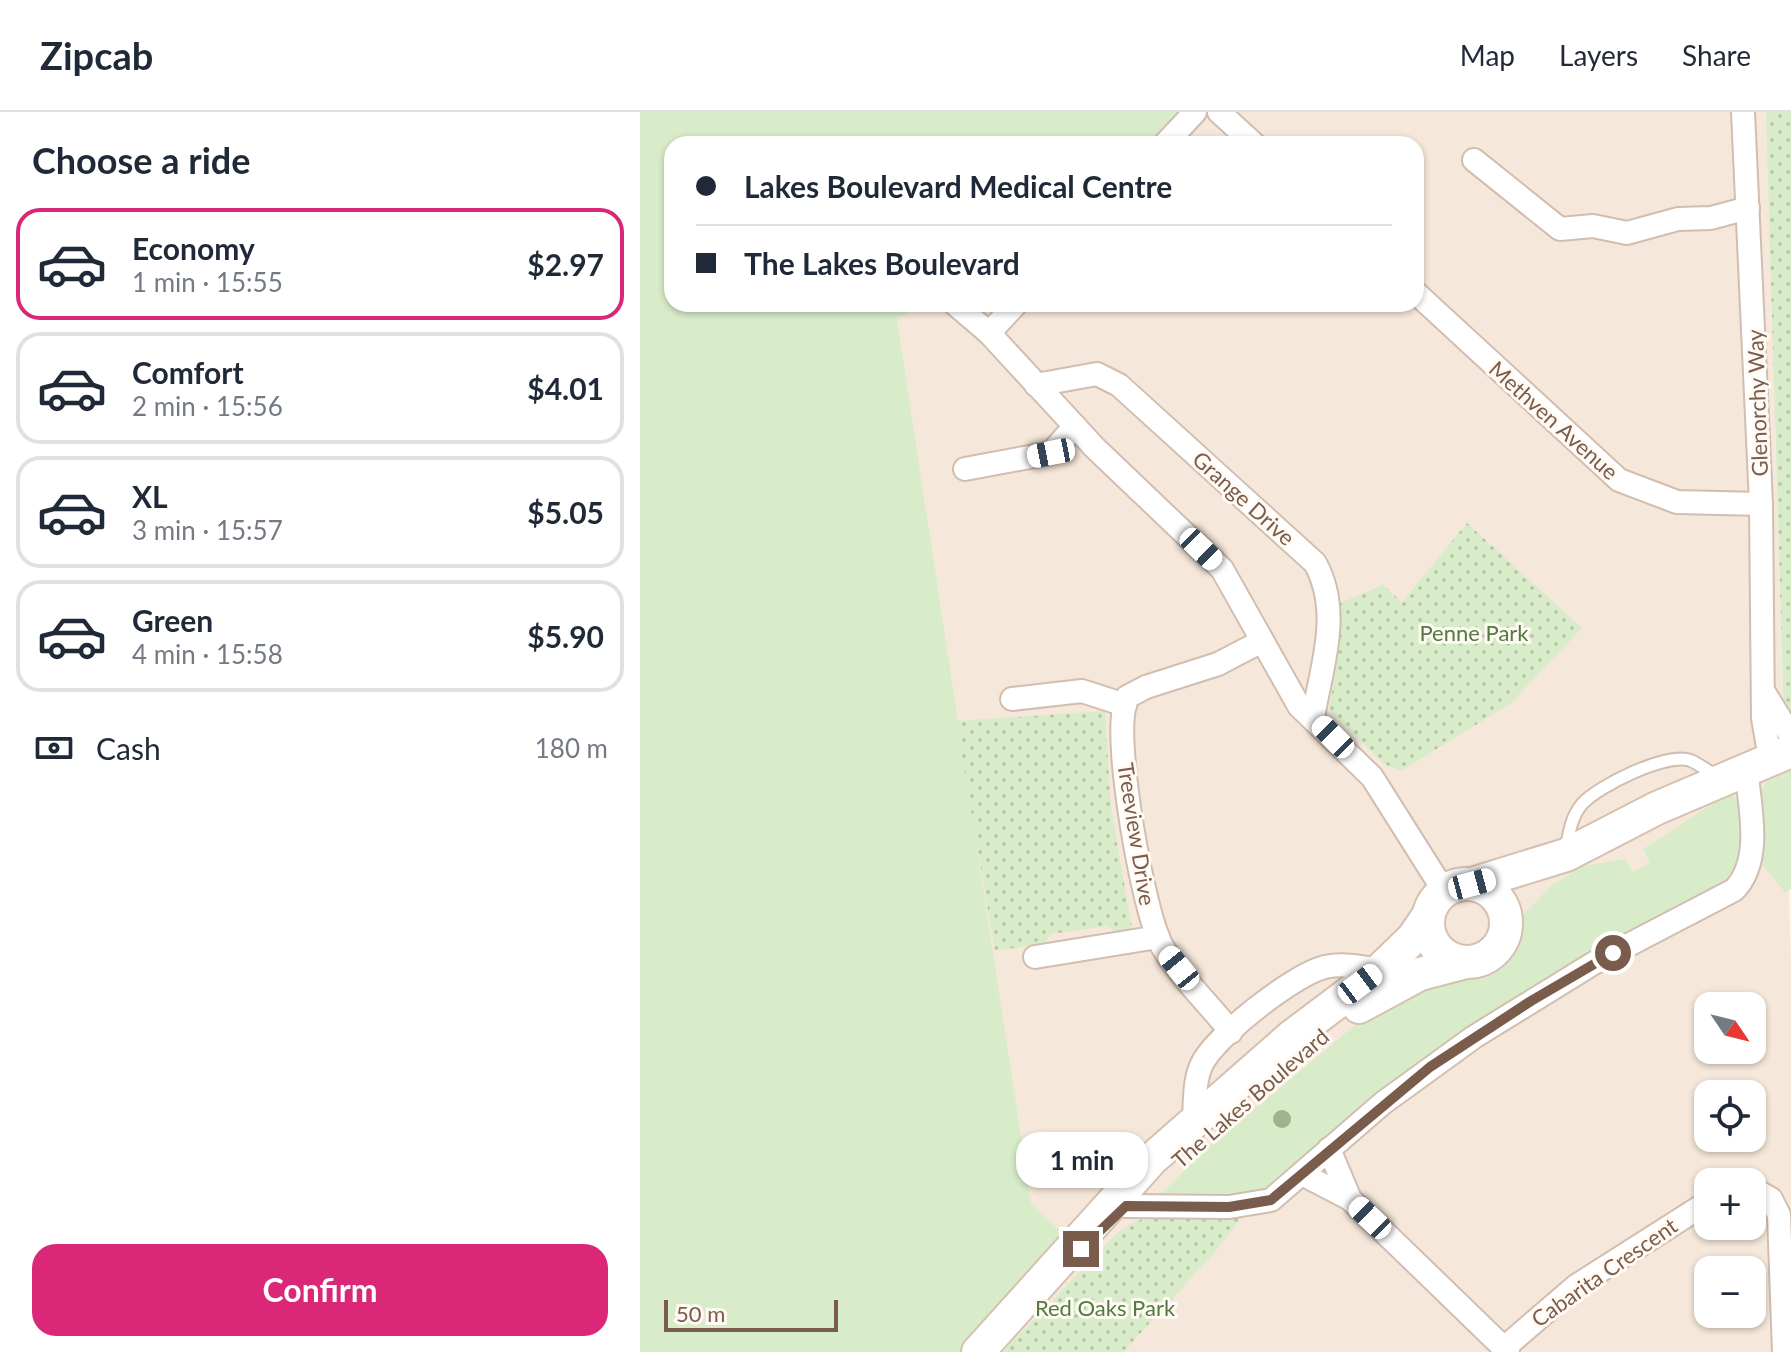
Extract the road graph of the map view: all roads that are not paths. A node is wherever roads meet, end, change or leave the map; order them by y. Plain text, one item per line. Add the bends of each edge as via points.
1 (1195, 112) edge
2 (1219, 112) edge
3 (1743, 112) edge
4 (1172, 136) edge
5 (1245, 136) edge
6 (1474, 160) dead end
7 (1748, 208) junction
8 (1424, 300) edge
9 (964, 312) edge
10 (1009, 312) edge
11 (989, 333) junction
12 (1036, 385) junction
13 (1075, 426) junction
14 (965, 469) dead end
15 (1761, 504) junction
16 (1262, 641) junction
17 (1764, 693) junction
18 (1012, 699) dead end
19 (1125, 705) junction
20 (1313, 717) junction
21 (1764, 759) edge
22 (1566, 855) junction
23 (1448, 897) junction
24 (1506, 928) junction
25 (1158, 937) junction
26 (1035, 957) dead end
27 (1466, 962) junction
28 (1380, 970) junction
29 (1231, 1032) junction
30 (1194, 1121) junction
31 (1329, 1149) junction
32 (1302, 1174) junction
33 (1766, 1196) edge
34 (1350, 1199) junction
35 (1126, 1206) junction
36 (1694, 1211) edge
37 (1046, 1279) junction
38 (983, 1348) edge
39 (1506, 1350) edge
40 (1784, 1352) edge

1 - 4 street
2 - 5 street
3 - 7 street, Glenorchy Way
6 - 7 street via 1560,229 1593,226 1627,233
7 - 15 street, Glenorchy Way
8 - 15 street, Methven Avenue via 1619,480 1677,502
9 - 11 street
10 - 11 street
11 - 12 street
12 - 13 street
12 - 20 street, Grange Drive via 1097,374 1119,385 1315,563 1326,582 1331,611
13 - 14 street via 1051,453
13 - 16 street via 1222,569
15 - 17 street, Glenorchy Way
16 - 19 street via 1218,664 1146,687 1127,697
16 - 20 street via 1299,706
17 - 21 street
17 - 21 street, Glenorchy Way
18 - 19 street via 1082,691
19 - 25 street, Treeview Drive via 1124,764 1147,909
20 - 23 street via 1372,777
21 - 22 street
21 - 31 street via 1748,875 1734,890 1519,1008 1430,1067
22 - 23 street
22 - 24 street via 1531,886
23 - 24 street via 1484,888 1501,904
23 - 27 street via 1433,943 1453,960
23 - 28 street, The Lakes Boulevard
24 - 27 street via 1497,948
25 - 26 street
25 - 29 street, Treeview Drive
27 - 35 street, The Lakes Boulevard via 1420,974 1351,1013
28 - 29 street, The Lakes Boulevard via 1342,965 1305,974
28 - 30 street, The Lakes Boulevard via 1291,1037
29 - 30 street, The Lakes Boulevard via 1200,1067
30 - 37 street, The Lakes Boulevard via 1109,1204
31 - 32 street
31 - 34 street
32 - 34 street
32 - 35 street via 1260,1204
33 - 40 street via 1779,1215
34 - 39 street
35 - 37 street, The Lakes Boulevard
36 - 39 street, Cabarita Crescent via 1576,1286
37 - 38 street, The Lakes Boulevard

